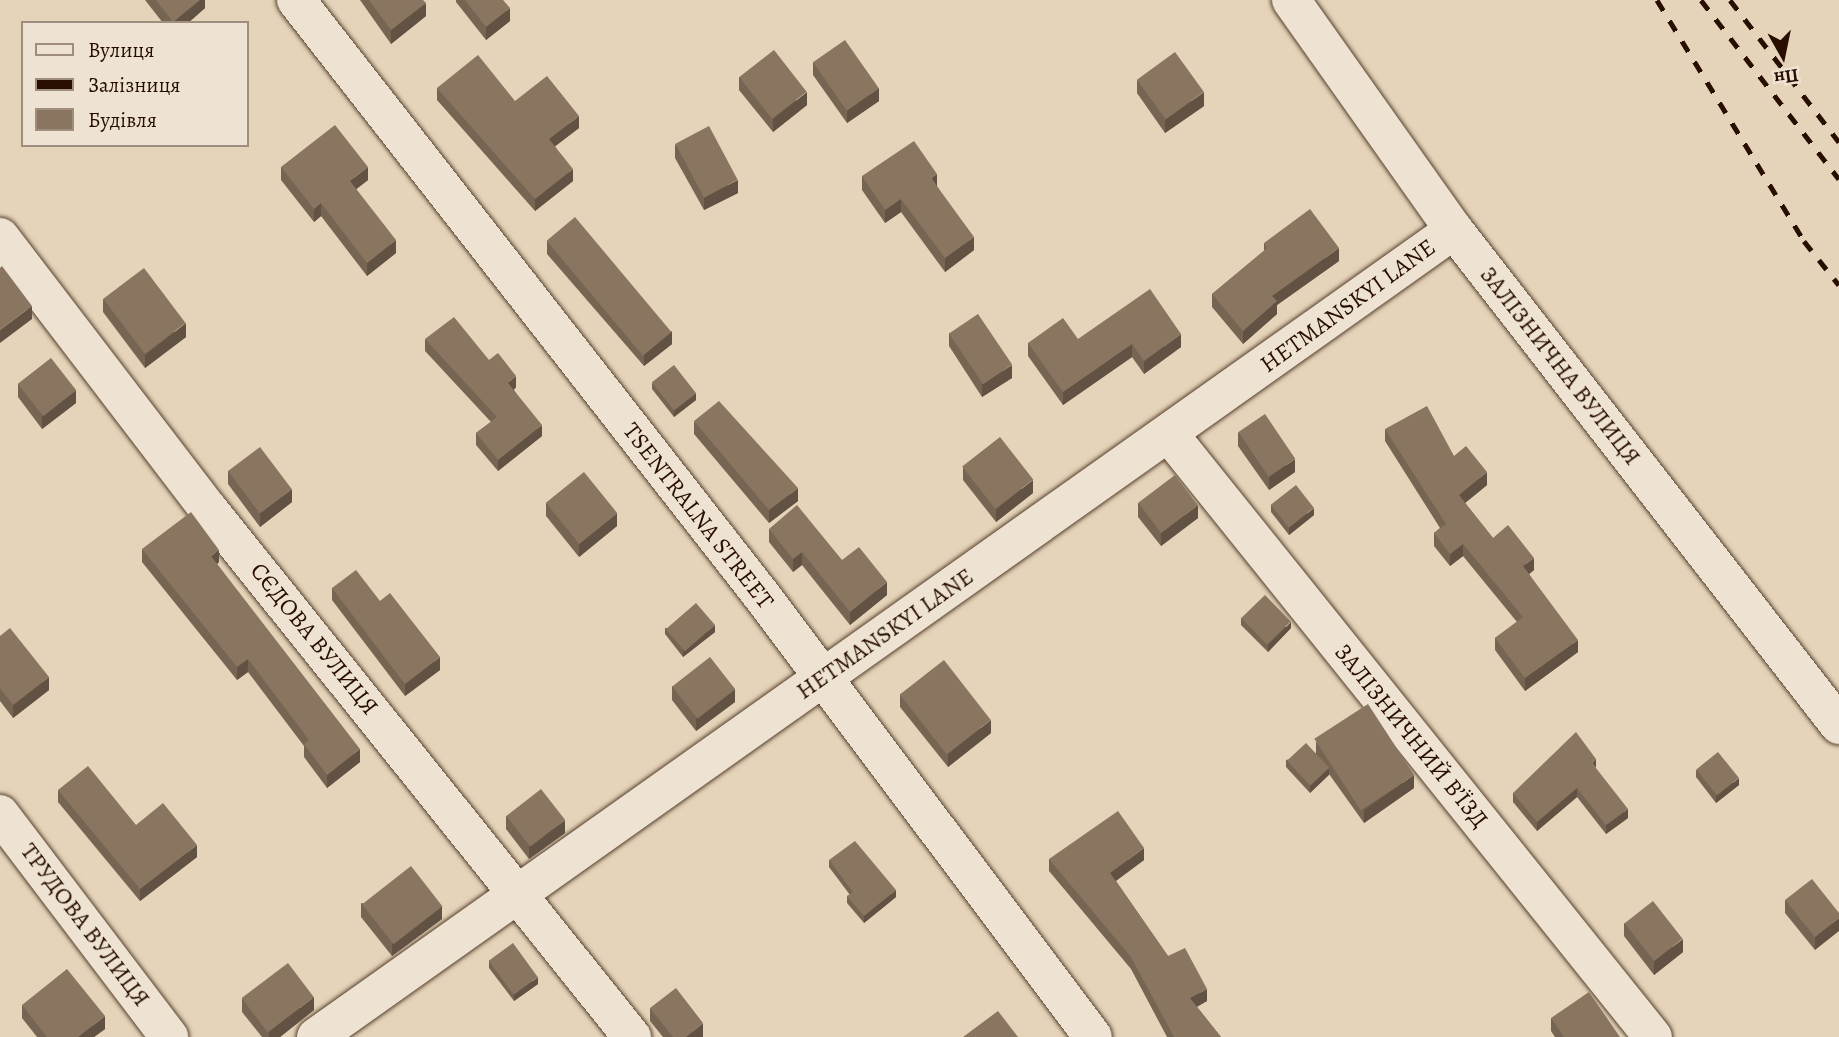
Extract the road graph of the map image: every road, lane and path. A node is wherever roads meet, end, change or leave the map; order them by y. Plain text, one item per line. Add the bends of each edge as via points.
1 (296, 0) edge
2 (1291, 0) edge
3 (1454, 230) junction
4 (0, 237) edge
5 (1169, 434) junction
6 (821, 680) junction
7 (1839, 725) edge
8 (0, 814) edge
9 (518, 891) junction
10 (169, 1037) edge
11 (316, 1037) edge
12 (632, 1037) edge
13 (1093, 1037) edge
14 (1653, 1037) edge

1 - 6 street, TSENTRALNA STREET
2 - 3 street, ЗАЛІЗНИЧНА ВУЛИЦЯ
3 - 5 street, HETMANSKYI LANE
3 - 7 street, ЗАЛІЗНИЧНА ВУЛИЦЯ
4 - 9 street, СЄДОВА ВУЛИЦЯ via 209,510
5 - 6 street, HETMANSKYI LANE
5 - 14 street, ЗАЛІЗНИЧНИЙ В’ЇЗД
6 - 9 street, HETMANSKYI LANE
6 - 13 street, TSENTRALNA STREET
8 - 10 street, ТРУДОВА ВУЛИЦЯ
9 - 11 street, HETMANSKYI LANE
9 - 12 street, СЄДОВА ВУЛИЦЯ

